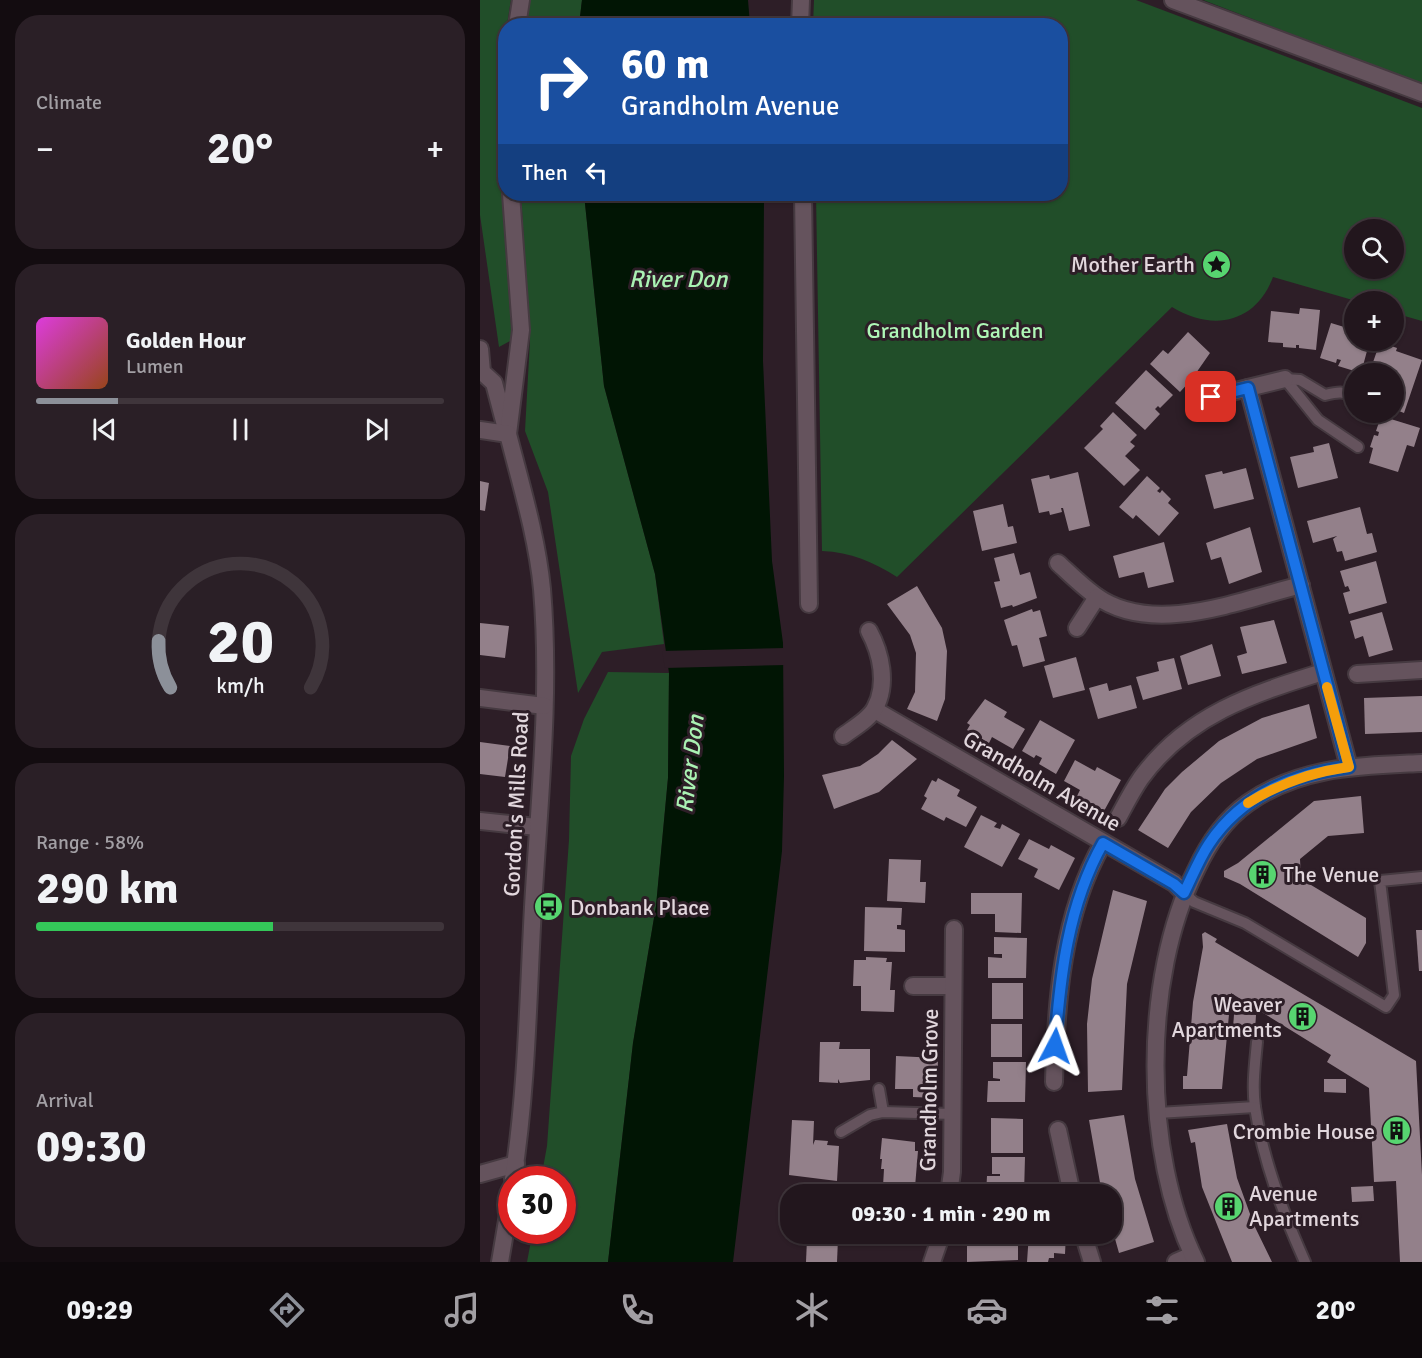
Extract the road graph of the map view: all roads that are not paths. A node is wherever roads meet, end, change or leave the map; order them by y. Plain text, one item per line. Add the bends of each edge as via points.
1 (521, 0) edge
2 (801, 0) edge
3 (1173, 0) edge
4 (518, 18) edge
5 (800, 18) edge
6 (1422, 93) edge
7 (512, 201) edge
8 (803, 201) edge
9 (480, 350) edge
10 (1284, 379) junction
11 (1248, 388) junction
12 (1344, 393) edge
13 (1211, 397) dead end
14 (480, 430) edge
15 (508, 434) junction
16 (1358, 447) dead end
17 (1058, 563) dead end
18 (1301, 585) junction
19 (1097, 597) junction
20 (809, 604) dead end
21 (1077, 628) dead end
22 (869, 631) dead end
23 (1422, 670) edge
24 (1323, 672) junction
25 (1357, 674) dead end
26 (480, 698) edge
27 (544, 706) junction
28 (875, 710) junction
29 (843, 736) dead end
30 (1422, 764) edge
31 (1349, 767) junction
32 (1118, 818) dead end
33 (480, 821) edge
34 (537, 827) junction
35 (1103, 843) junction
36 (1422, 877) edge
37 (1184, 893) junction
38 (954, 928) dead end
39 (913, 986) dead end
40 (953, 986) junction
41 (1257, 1042) dead end
42 (1054, 1082) dead end
43 (879, 1089) dead end
44 (1255, 1107) junction
45 (882, 1112) junction
46 (1158, 1113) junction
47 (953, 1114) junction
48 (1058, 1130) dead end
49 (841, 1132) dead end
50 (516, 1166) edge
51 (498, 1173) edge
52 (480, 1174) edge
53 (950, 1184) edge
54 (1070, 1184) edge
55 (503, 1244) edge
56 (938, 1244) edge
57 (1086, 1244) edge
58 (1194, 1259) edge
59 (500, 1262) edge
60 (932, 1262) edge
61 (1092, 1262) edge
62 (1176, 1262) edge
63 (1305, 1262) edge

1 - 4 street
2 - 5 street
3 - 6 street
7 - 15 street via 521,330
8 - 20 street
9 - 15 street, Gordon's Mills Road via 482,372 494,383
10 - 11 street
10 - 12 lane via 1300,380 1325,395
10 - 16 lane via 1318,420
11 - 13 street
11 - 18 street
14 - 15 street
15 - 27 street, Gordon's Mills Road via 542,587
17 - 19 street
18 - 19 street via 1173,617 1142,613
18 - 24 street
19 - 21 street
22 - 28 street via 878,647 881,669
23 - 25 street
24 - 31 street
24 - 32 street via 1259,691 1197,724 1141,778
26 - 27 street
27 - 34 street, Gordon's Mills Road
28 - 29 street
28 - 35 street, Grandholm Avenue
30 - 31 street
31 - 37 street via 1321,770 1290,780 1246,804 1225,822 1208,845
33 - 34 street
34 - 50 street, Gordon's Mills Road via 528,1025
35 - 37 street, Grandholm Avenue
35 - 42 street via 1086,872 1064,959
36 - 37 lane via 1380,881 1394,995 1386,1007 1245,923 1194,902
37 - 46 street via 1166,954 1156,1025
38 - 40 street, Grandholm Grove
39 - 40 street, Grandholm Grove
40 - 47 street, Grandholm Grove
41 - 44 lane
43 - 45 lane
44 - 46 lane
44 - 63 lane via 1270,1176
45 - 47 lane
45 - 49 lane
46 - 58 street via 1173,1198
47 - 53 street, Grandholm Grove
48 - 54 street
51 - 52 street
55 - 59 street
56 - 60 street
57 - 61 street
58 - 62 street

